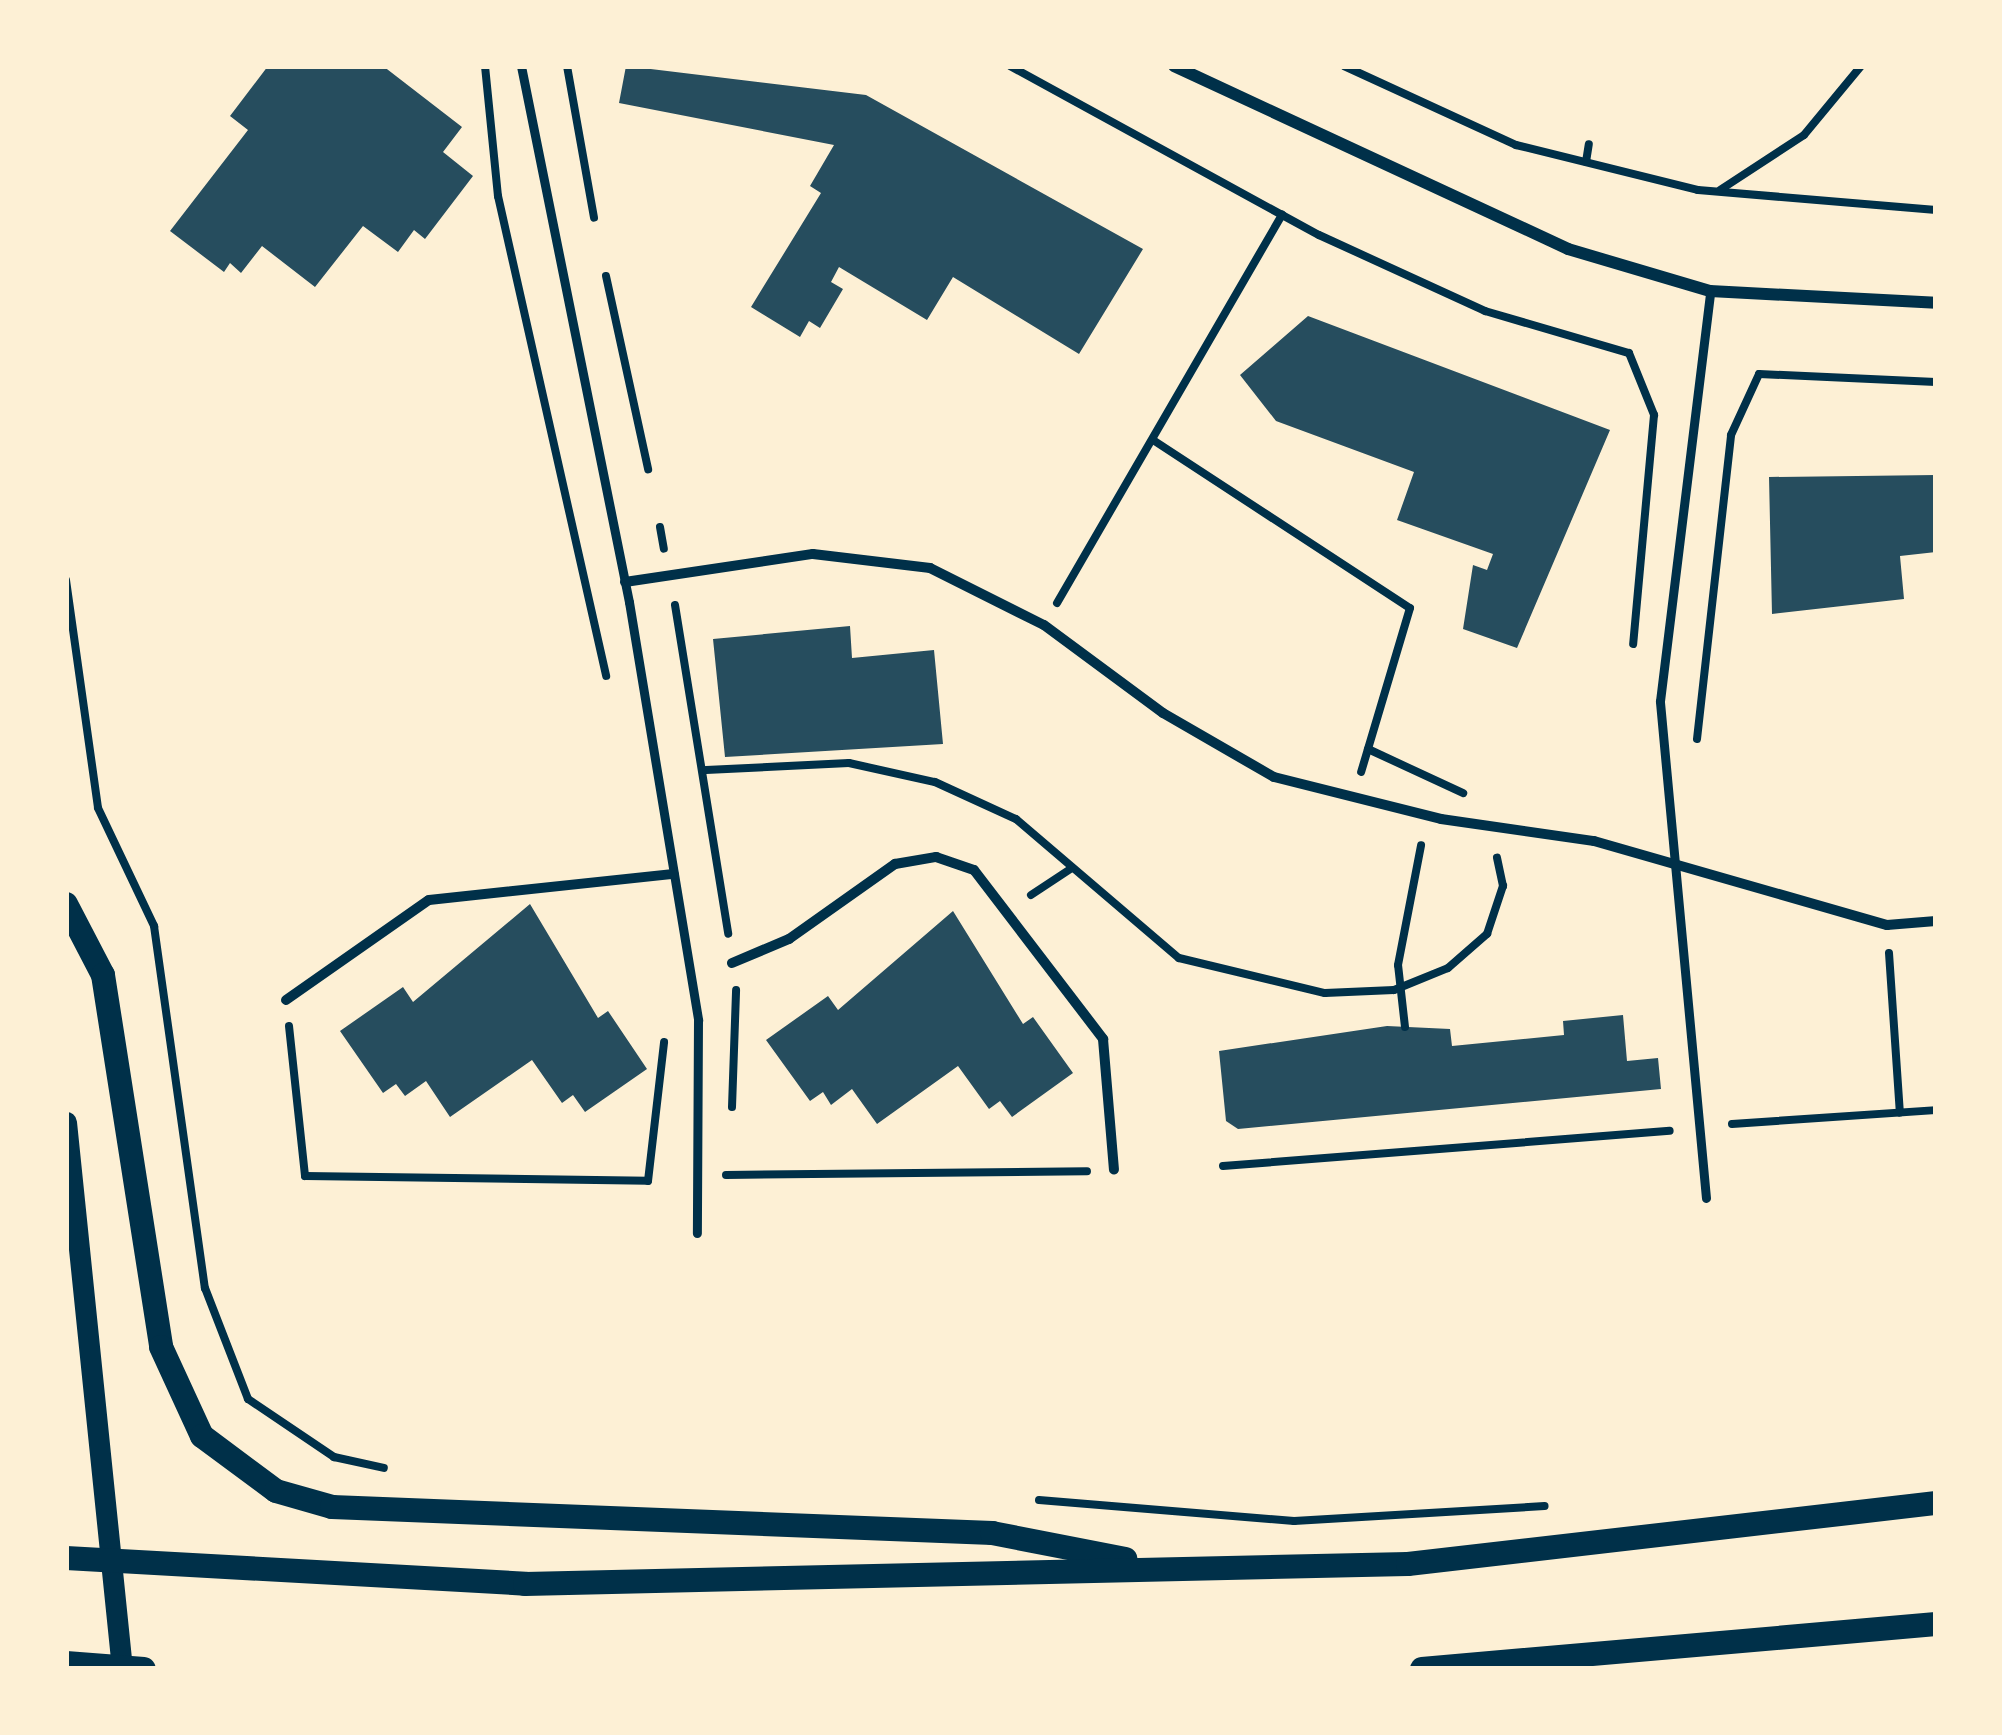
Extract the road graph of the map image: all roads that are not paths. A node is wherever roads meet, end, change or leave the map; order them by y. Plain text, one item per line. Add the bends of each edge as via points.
1 (521, 66) edge
2 (1174, 66) edge
3 (1710, 291) junction
4 (1936, 304) edge
5 (625, 582) junction
6 (1676, 868) junction
7 (674, 874) junction
8 (66, 904) edge
9 (1936, 921) edge
10 (732, 963) road end
11 (286, 1000) road end
12 (66, 1122) edge
13 (1114, 1170) road end
14 (1706, 1198) dead end
15 (697, 1233) dead end
16 (1936, 1503) edge
17 (66, 1558) edge
18 (112, 1563) junction
19 (1176, 1569) junction
20 (1936, 1624) edge
21 (66, 1664) edge
22 (122, 1669) edge
23 (144, 1669) edge
24 (1422, 1669) edge

1 - 5 lane
2 - 3 street via 1473,213
3 - 4 street
3 - 6 lane via 1660,701
5 - 6 street via 813,554 930,568 1044,625 1163,713 1274,776 1426,815 1594,841
5 - 7 lane
6 - 9 street via 1886,925
6 - 14 lane
7 - 11 street via 429,900
7 - 15 lane via 698,1020
8 - 19 main road via 103,975 161,1347 202,1436 276,1491 332,1507 992,1533
10 - 13 street via 788,939 895,864 936,857 974,870 1103,1039
12 - 18 street
16 - 19 main road via 1408,1564
17 - 18 main road
18 - 19 main road via 525,1585
18 - 22 street
20 - 24 main road
21 - 22 main road
22 - 23 main road

